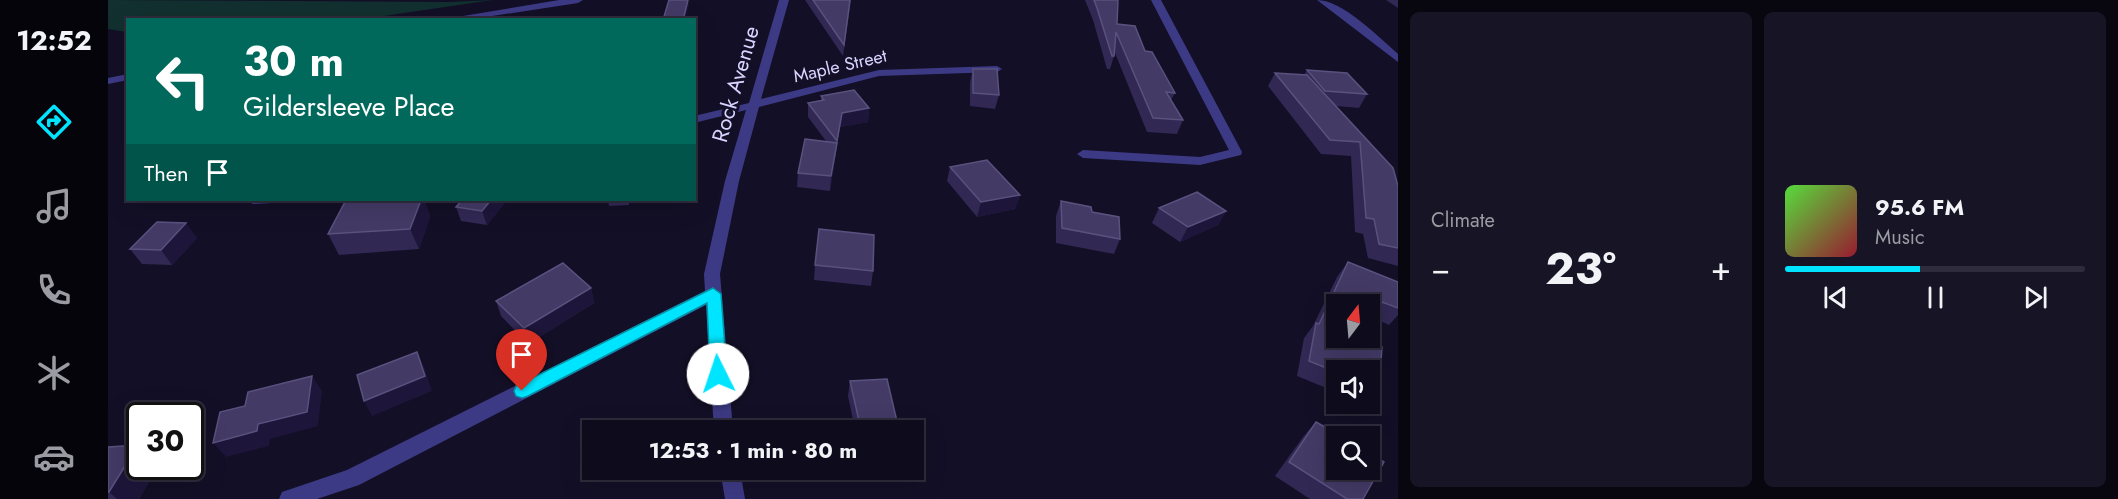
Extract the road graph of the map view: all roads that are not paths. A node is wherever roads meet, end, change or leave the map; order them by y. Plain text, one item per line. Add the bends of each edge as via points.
1 (578, 0) edge
2 (784, 0) edge
3 (1156, 0) edge
4 (1322, 0) edge
5 (456, 18) edge
6 (1398, 59) edge
7 (997, 69) edge
8 (126, 77) edge
9 (108, 81) edge
10 (753, 107) junction
11 (696, 120) edge
12 (1083, 154) dead end
13 (713, 294) junction
14 (723, 420) edge
15 (732, 480) edge
16 (289, 499) edge
17 (735, 499) edge

1 - 5 street
2 - 10 street, Rock Avenue
3 - 12 street via 1236,152 1200,161
4 - 6 street
7 - 10 street, Maple Street via 879,73
8 - 9 street
10 - 11 street, Maple Street
10 - 13 street, Rock Avenue via 712,274
13 - 14 street, Rock Avenue
13 - 16 street via 352,478
15 - 17 street

